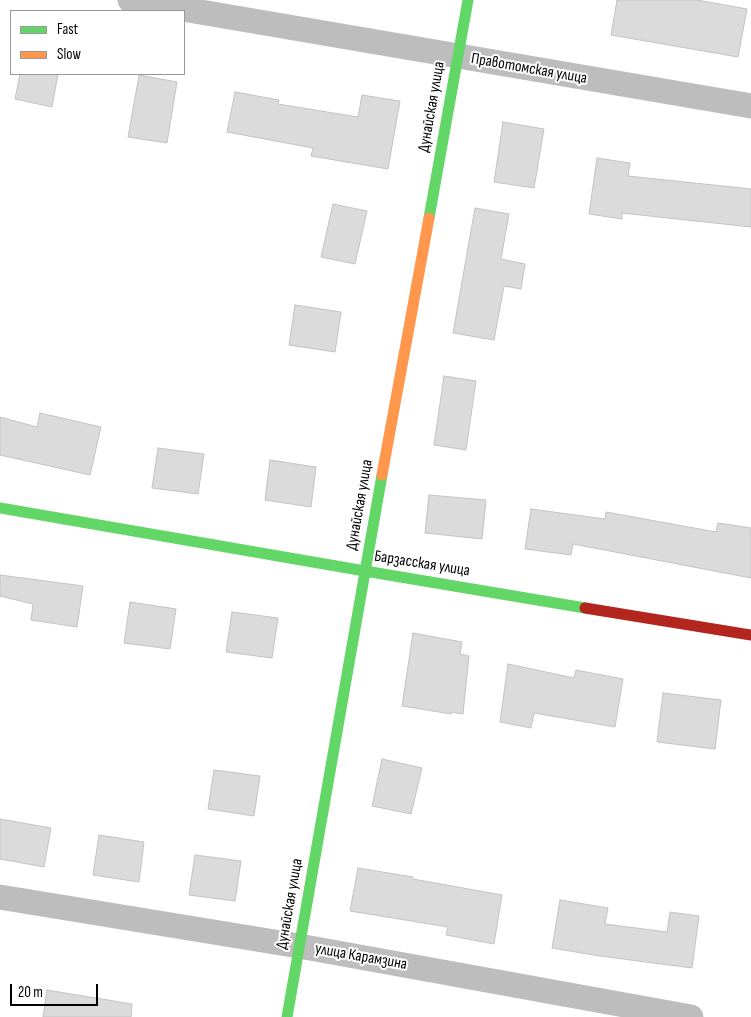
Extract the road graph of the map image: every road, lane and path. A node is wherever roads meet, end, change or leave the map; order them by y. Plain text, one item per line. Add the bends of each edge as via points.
1 (130, 0) edge
2 (468, 0) edge
3 (458, 57) junction
4 (751, 106) edge
5 (0, 508) edge
6 (365, 571) junction
7 (751, 635) edge
8 (0, 897) edge
9 (299, 946) junction
10 (287, 1017) edge
11 (691, 1017) edge

1 - 3 street, Правотомская улица
2 - 3 street, Дунайская улица
3 - 4 street, Правотомская улица
3 - 6 street, Дунайская улица
5 - 6 street, Барзасская улица
6 - 7 street, Барзасская улица
6 - 9 street, Дунайская улица
8 - 9 street, улица Карамзина
9 - 10 street, Дунайская улица
9 - 11 street, улица Карамзина

